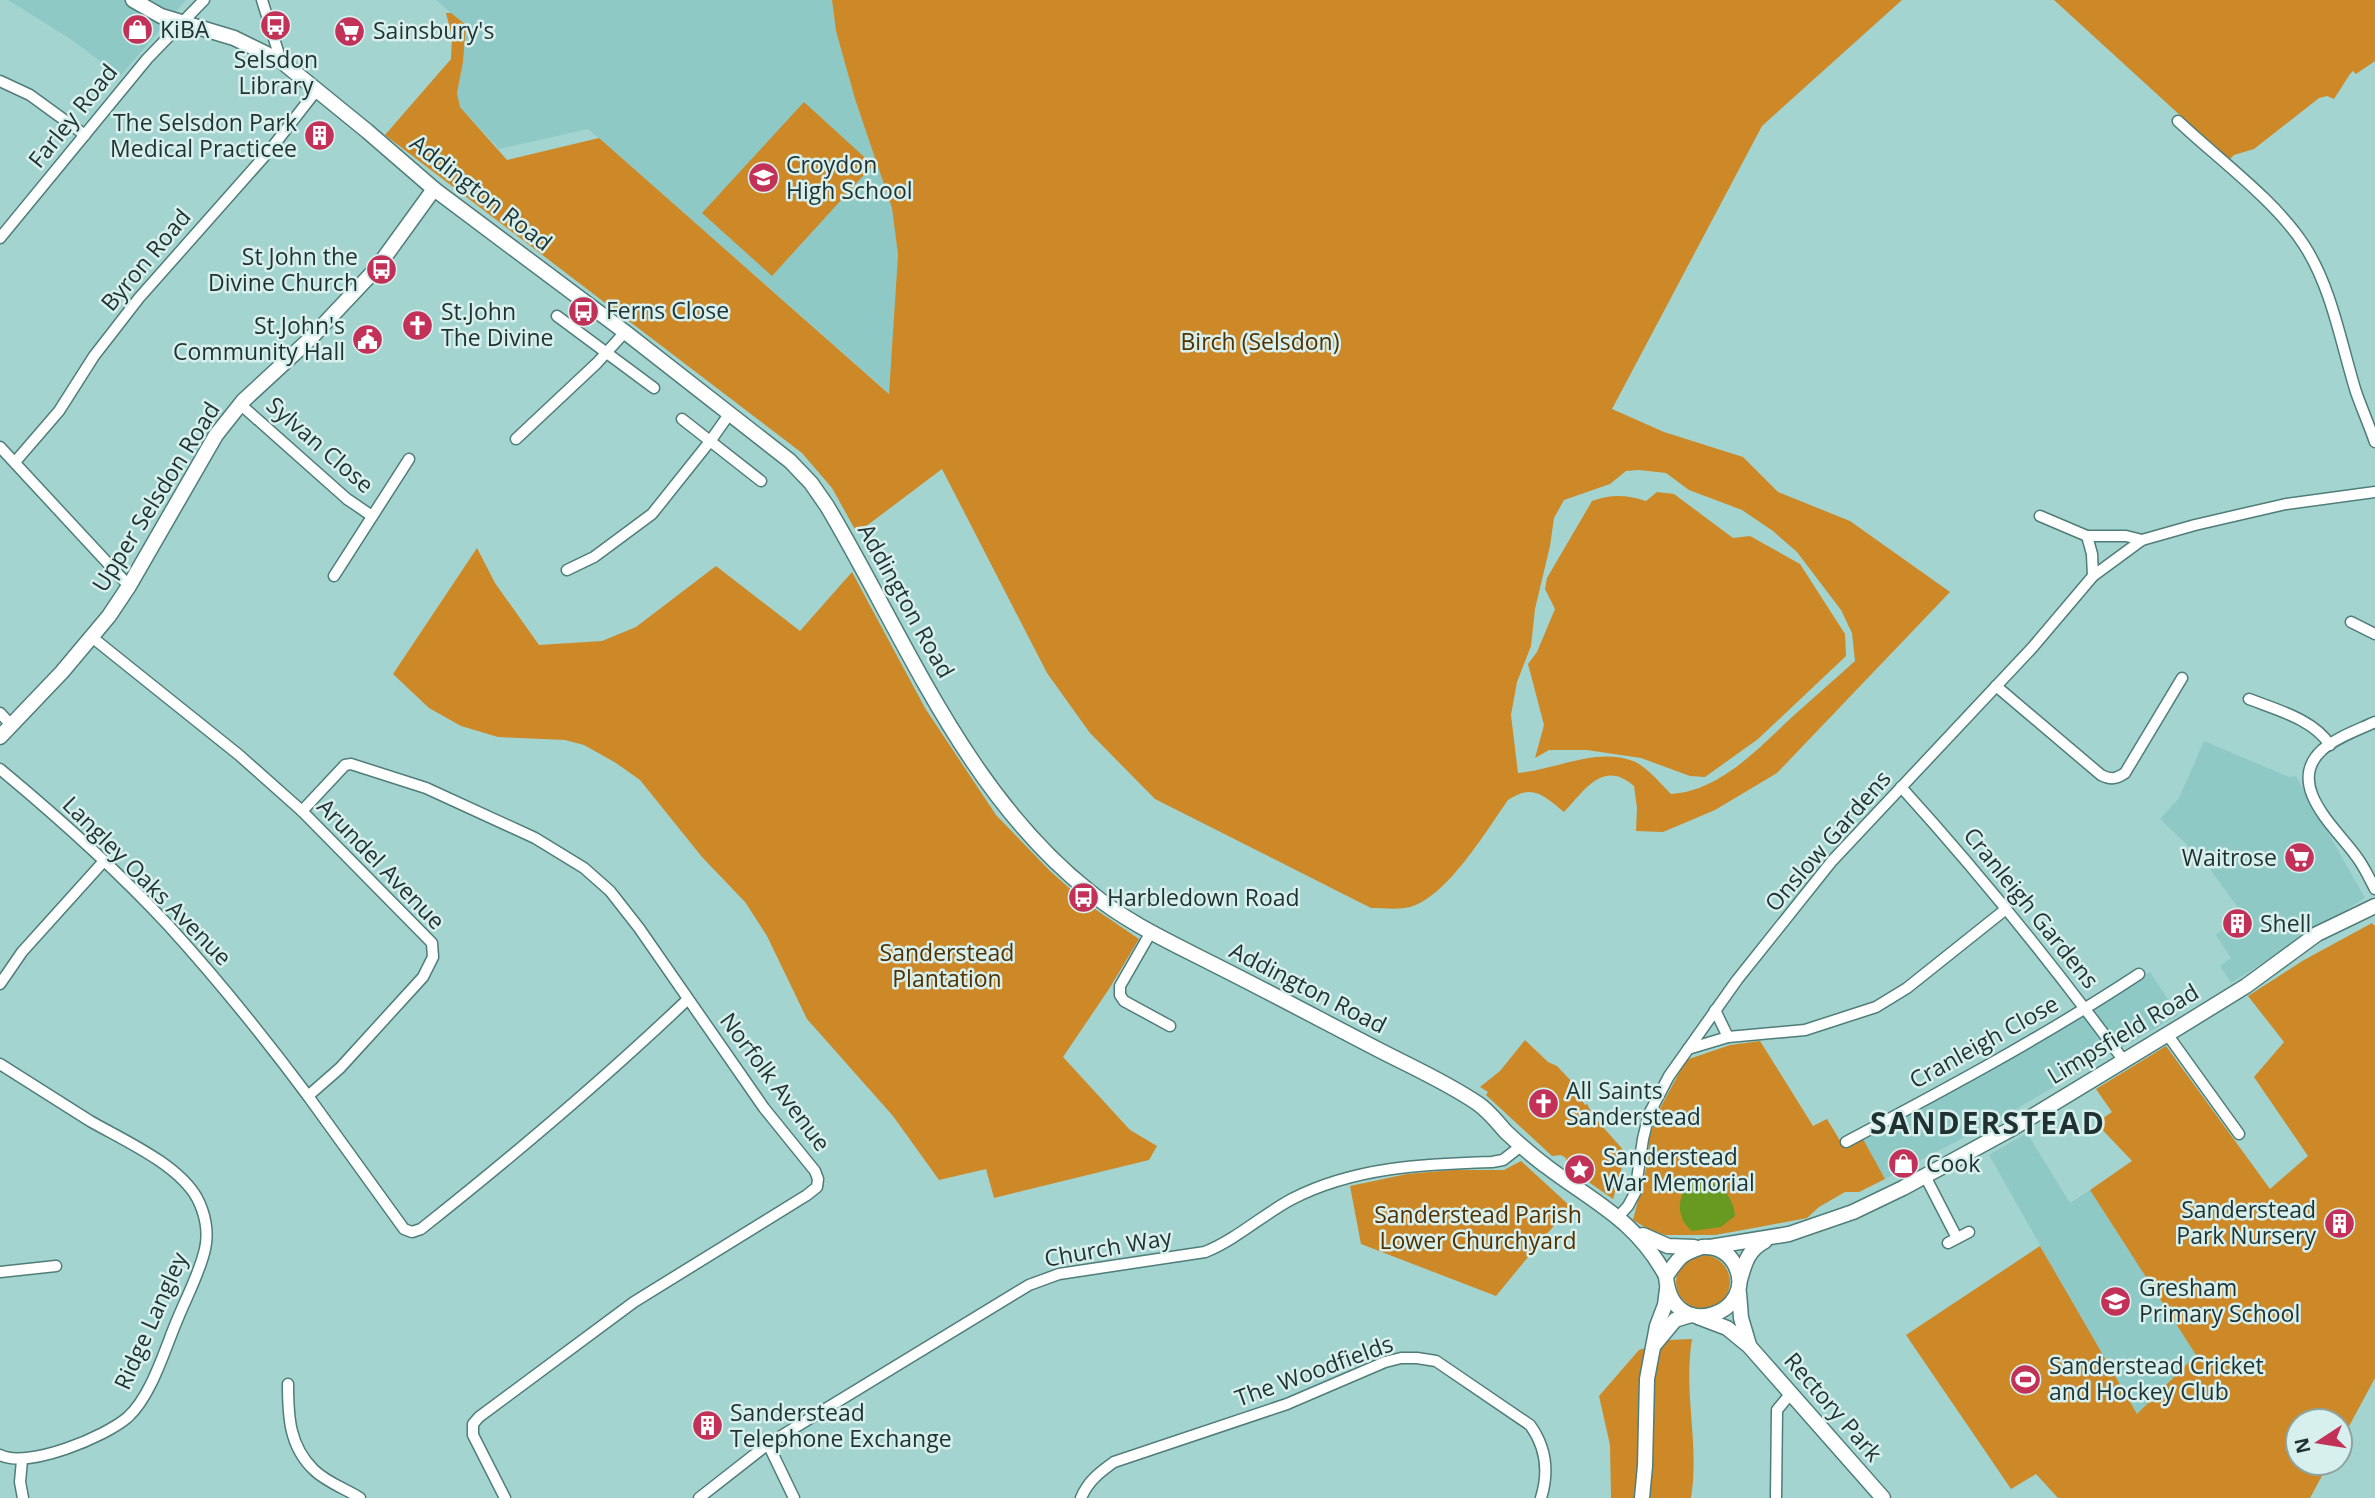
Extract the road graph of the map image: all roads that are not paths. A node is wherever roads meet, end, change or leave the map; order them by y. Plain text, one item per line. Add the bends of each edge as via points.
1 (133, 0) edge
2 (204, 0) edge
3 (262, 0) edge
4 (181, 24) junction
5 (281, 61) junction
6 (0, 81) edge
7 (316, 91) junction
8 (2178, 121) dead end
9 (85, 135) junction
10 (434, 188) junction
11 (0, 238) edge
12 (557, 316) dead end
13 (625, 332) junction
14 (607, 351) junction
15 (654, 388) dead end
16 (240, 404) junction
17 (730, 413) junction
18 (682, 419) dead end
19 (516, 439) dead end
20 (711, 440) junction
21 (2375, 442) edge
22 (0, 447) edge
23 (409, 458) dead end
24 (15, 462) junction
25 (761, 481) dead end
26 (2375, 492) edge
27 (372, 516) junction
28 (2040, 516) dead end
29 (2087, 536) junction
30 (2141, 540) junction
31 (567, 570) dead end
32 (334, 576) dead end
33 (2093, 576) junction
34 (129, 586) junction
35 (2351, 622) dead end
36 (2375, 634) edge
37 (93, 638) junction
38 (2182, 678) dead end
39 (1996, 686) junction
40 (2249, 699) dead end
41 (0, 713) edge
42 (2375, 722) edge
43 (11, 725) junction
44 (0, 737) edge
45 (2330, 744) junction
46 (0, 769) edge
47 (1901, 787) junction
48 (302, 811) junction
49 (104, 860) junction
50 (2375, 889) edge
51 (2006, 909) junction
52 (2372, 912) edge
53 (1151, 932) junction
54 (2139, 974) dead end
55 (0, 984) edge
56 (687, 1000) junction
57 (2086, 1009) junction
58 (1715, 1010) junction
59 (1170, 1026) dead end
60 (2168, 1034) junction
61 (1728, 1037) junction
62 (1688, 1049) junction
63 (2124, 1061) junction
64 (0, 1065) edge
65 (308, 1096) junction
66 (2239, 1134) dead end
67 (1846, 1142) dead end
68 (1521, 1146) junction
69 (1925, 1176) junction
70 (1618, 1217) junction
71 (1630, 1227) junction
72 (1969, 1232) dead end
73 (1773, 1237) junction
74 (1706, 1247) junction
75 (56, 1266) dead end
76 (0, 1272) edge
77 (1667, 1280) junction
78 (1739, 1285) junction
79 (1694, 1316) junction
80 (1749, 1346) junction
81 (1652, 1348) junction
82 (288, 1384) dead end
83 (1791, 1392) junction
84 (768, 1444) junction
85 (0, 1455) edge
86 (22, 1460) junction
87 (23, 1498) edge
88 (360, 1498) edge
89 (505, 1498) edge
90 (699, 1498) edge
91 (794, 1498) edge
92 (1081, 1498) edge
93 (1541, 1498) edge
94 (1642, 1498) edge
95 (1776, 1498) edge
96 (1883, 1498) edge

1 - 4 main road, Addington Road
2 - 4 street, Farley Road
3 - 5 street
4 - 5 main road, Addington Road via 234,38
4 - 9 street, Farley Road
5 - 7 main road, Addington Road
6 - 9 street via 30,95
7 - 10 main road, Addington Road
7 - 24 street, Byron Road via 139,298 59,411
8 - 21 street via 2277,211 2304,245 2330,305
9 - 11 street, Farley Road
10 - 13 main road, Addington Road
10 - 16 main road, Upper Selsdon Road via 376,269
12 - 14 street
13 - 14 street
13 - 17 main road, Addington Road
14 - 15 street
14 - 19 street
16 - 27 street, Sylvan Close via 346,499
16 - 34 main road, Upper Selsdon Road via 216,435
17 - 20 street
17 - 53 main road, Addington Road via 811,483 964,750 1006,808 1088,892
18 - 20 street
20 - 25 street
20 - 31 street via 652,514 594,557
22 - 24 street
23 - 27 street, Sylvan Close
24 - 34 street
26 - 30 street via 2274,507
27 - 32 street, Sylvan Close
28 - 29 street
29 - 30 street
29 - 33 street
30 - 33 street, Onslow Gardens
33 - 39 street, Onslow Gardens
34 - 37 main road, Upper Selsdon Road
35 - 36 street
37 - 43 main road, Upper Selsdon Road
37 - 48 street, Arundel Avenue
38 - 39 street via 2126,773 2110,779
39 - 47 street, Onslow Gardens
40 - 45 street via 2314,727
41 - 43 street
42 - 45 street
43 - 44 main road, Upper Selsdon Road
45 - 50 street via 2312,765 2312,795
46 - 49 street, Langley Oaks Avenue
47 - 51 street, Cranleigh Gardens
47 - 58 street, Onslow Gardens via 1832,861
48 - 56 street, Norfolk Avenue via 351,764 426,788 535,838 584,868 610,891
48 - 65 street, Arundel Avenue via 424,933 433,949 423,977 340,1068
49 - 55 street via 22,952
49 - 65 street, Langley Oaks Avenue via 221,985
51 - 57 street, Cranleigh Gardens
51 - 61 street via 1876,1007 1805,1030
52 - 60 main road, Limpsfield Road via 2317,934 2246,986
53 - 59 street via 1120,986 1120,995 1124,1002
53 - 68 main road, Addington Road via 1436,1079 1480,1105
54 - 57 street, Cranleigh Close
56 - 65 street via 564,1113 421,1229 404,1229 398,1223
56 - 89 street, Norfolk Avenue via 815,1171 817,1187 634,1303 479,1417 473,1435
57 - 63 street, Cranleigh Gardens
57 - 67 street, Cranleigh Close
58 - 61 street
58 - 62 street, Onslow Gardens
60 - 63 main road, Limpsfield Road
60 - 66 street
61 - 62 street
62 - 70 street, Onslow Gardens via 1649,1114 1635,1193
63 - 69 main road, Limpsfield Road
64 - 86 street, Ridge Langley via 183,1179 196,1196 206,1228 205,1249 191,1287 139,1404 107,1430
68 - 70 main road, Addington Road
68 - 84 street, Church Way via 1503,1160 1405,1166 1346,1178 1295,1198 1205,1252 1059,1274 1029,1285
69 - 72 street via 1953,1240
69 - 73 main road, Limpsfield Road via 1853,1212
70 - 71 main road, Addington Road
71 - 74 main road via 1668,1246
71 - 77 main road via 1652,1252
73 - 74 main road, Limpsfield Road
73 - 78 main road, Limpsfield Road via 1751,1251
74 - 77 main road via 1679,1258
74 - 78 main road via 1730,1256 1740,1274
75 - 76 street
77 - 79 main road via 1676,1305
77 - 81 main road
78 - 79 main road via 1734,1301 1724,1309
78 - 80 main road, Rectory Park
79 - 80 main road, Rectory Park via 1727,1328
79 - 81 main road via 1675,1320
80 - 83 main road, Rectory Park
81 - 94 main road
82 - 88 street via 289,1422 299,1451 315,1471
83 - 95 street via 1777,1412
83 - 96 main road, Rectory Park
84 - 90 street, Church Way
84 - 91 street
85 - 86 street, Ridge Langley
86 - 87 street
92 - 93 street, The Woodfields via 1086,1487 1114,1462 1287,1404 1401,1358 1436,1361 1530,1425 1540,1439 1544,1457 1546,1483

